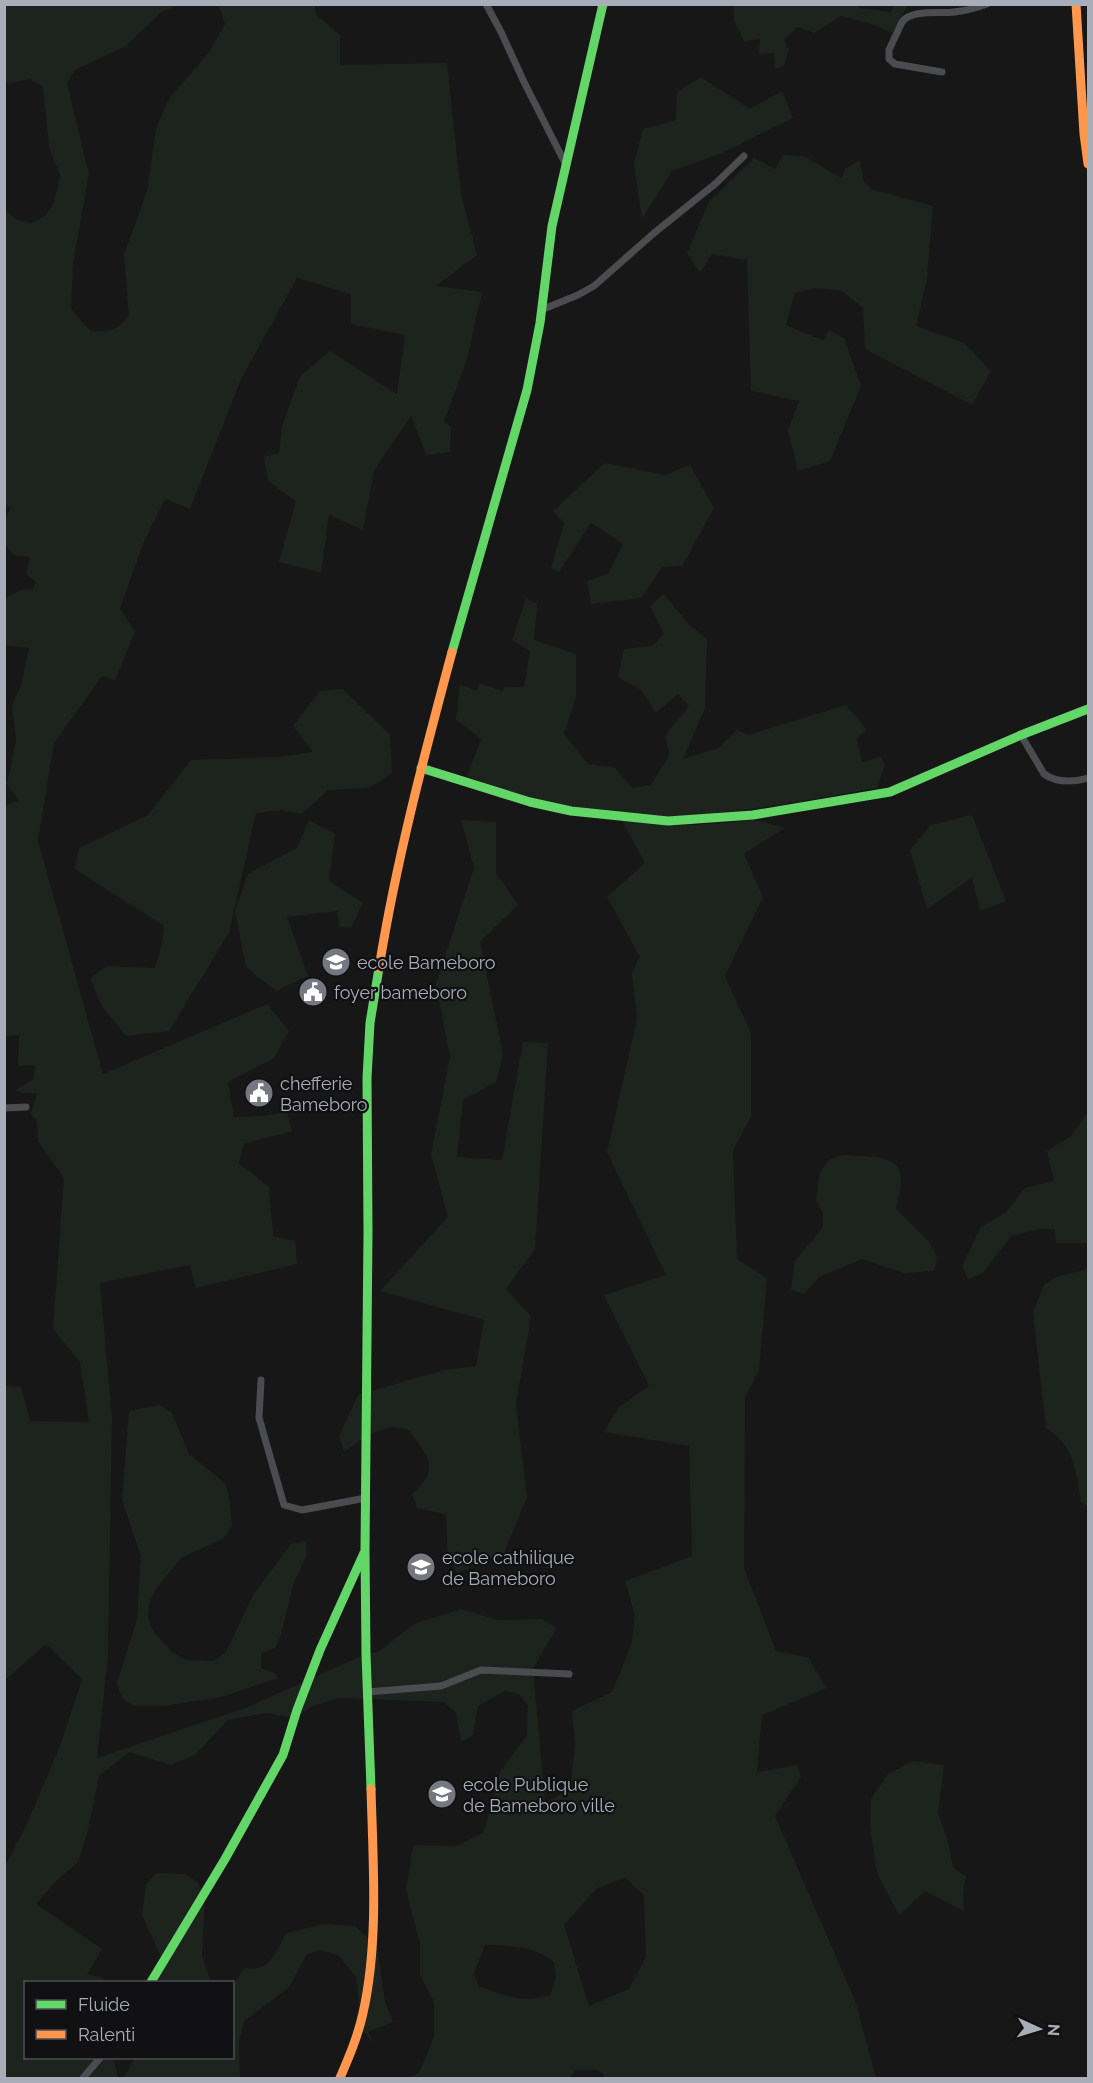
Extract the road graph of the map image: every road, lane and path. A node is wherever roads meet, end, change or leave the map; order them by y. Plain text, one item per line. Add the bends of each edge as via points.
1 (486, 4) edge
2 (603, 4) edge
3 (987, 4) edge
4 (1076, 4) edge
5 (942, 72) dead end
6 (744, 156) dead end
7 (566, 163) junction
8 (1089, 164) edge
9 (542, 310) junction
10 (1089, 709) edge
11 (1021, 735) junction
12 (422, 768) junction
13 (1089, 778) edge
14 (26, 1107) dead end
15 (4, 1108) edge
16 (261, 1380) dead end
17 (366, 1498) junction
18 (365, 1550) junction
19 (570, 1674) dead end
20 (367, 1692) junction
21 (152, 1981) edge
22 (99, 2059) edge
23 (83, 2079) edge
24 (340, 2079) edge

1 - 7 street
2 - 7 street
3 - 5 street via 905,18 889,50 889,59 895,64
4 - 8 street
6 - 9 street via 594,285
7 - 9 street via 552,226
9 - 12 street via 521,414
10 - 11 street
11 - 12 street via 881,794 698,820 668,821 572,811
11 - 13 street via 1049,778 1068,782
12 - 17 street via 385,930 368,1041
14 - 15 street
16 - 17 street via 259,1418 284,1505 302,1510
17 - 18 street
18 - 20 street
18 - 21 street via 320,1650 283,1755
19 - 20 street via 481,1670 441,1686
20 - 24 street via 373,1848 371,1963 358,2032
22 - 23 street

